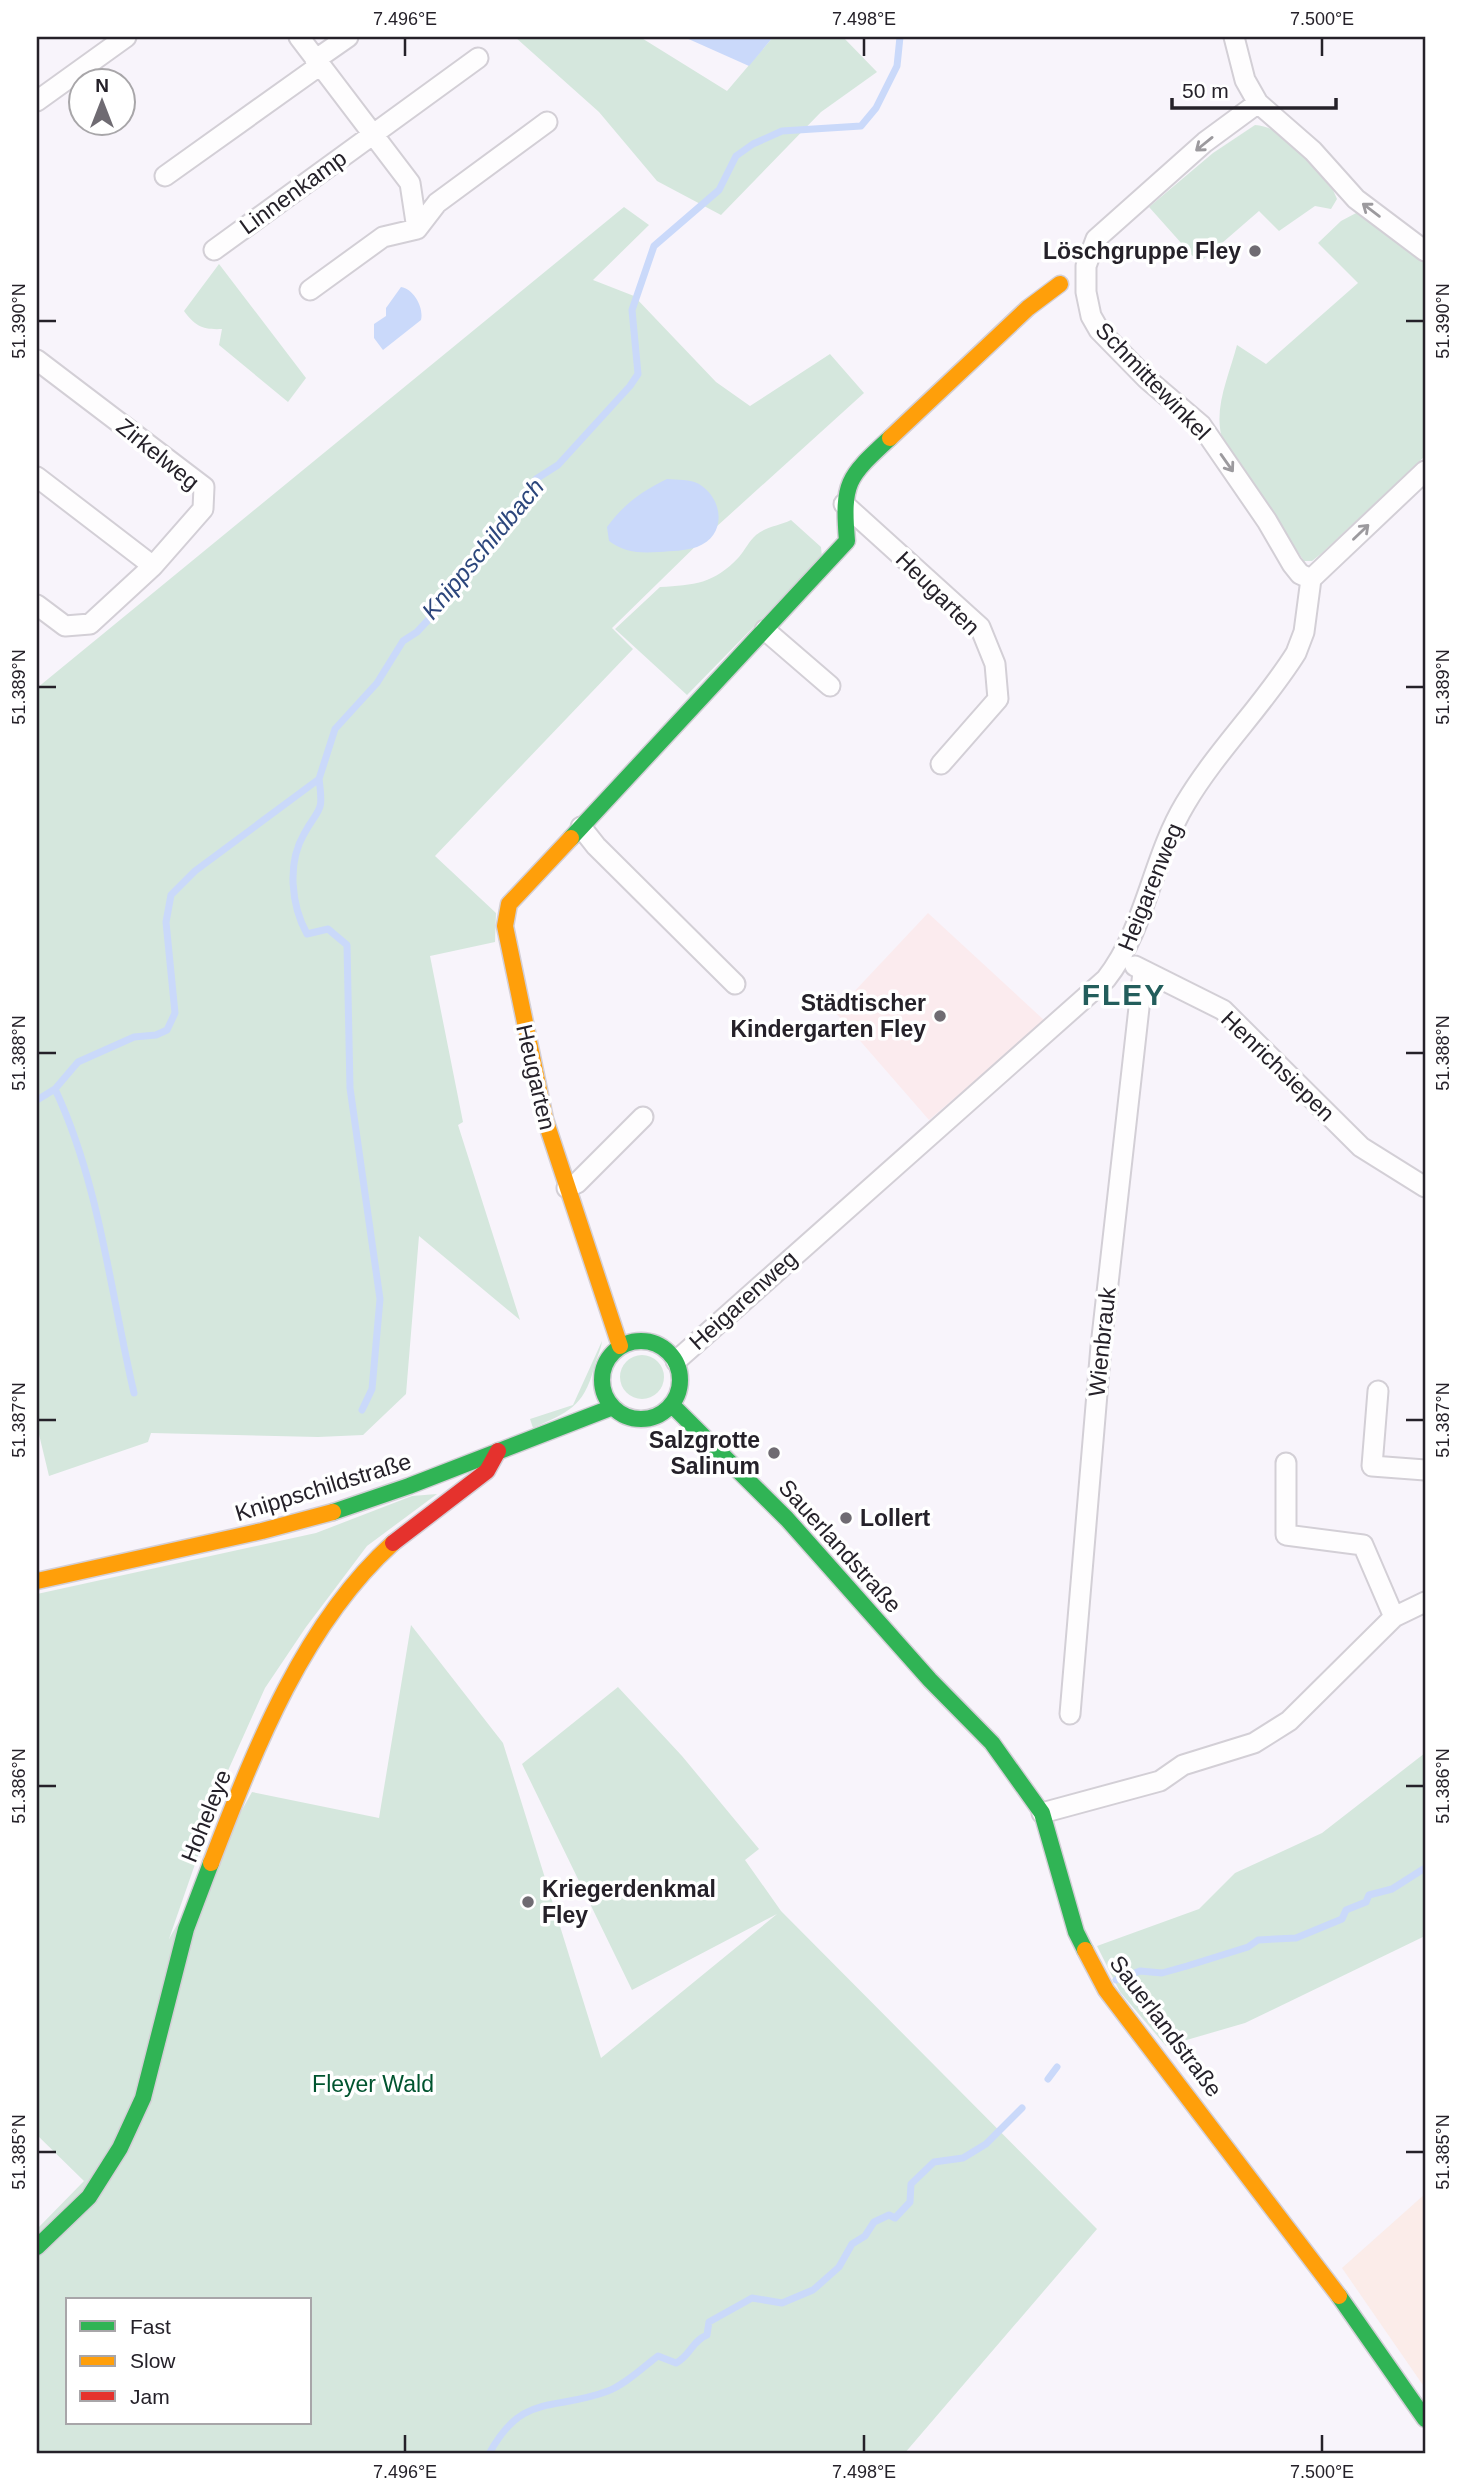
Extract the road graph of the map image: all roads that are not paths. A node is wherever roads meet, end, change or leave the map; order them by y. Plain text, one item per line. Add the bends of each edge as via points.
1 (126, 37) edge
2 (299, 37) edge
3 (348, 37) edge
4 (1234, 37) edge
5 (478, 58) dead end
6 (317, 63) junction
7 (37, 101) edge
8 (1258, 103) junction
9 (547, 122) dead end
10 (372, 134) junction
11 (165, 177) dead end
12 (417, 229) junction
13 (214, 250) dead end
14 (1425, 251) edge
15 (1060, 284) dead end
16 (310, 290) dead end
17 (37, 360) edge
18 (1425, 471) edge
19 (37, 477) edge
20 (844, 504) junction
21 (153, 566) junction
22 (1311, 579) junction
23 (37, 605) edge
24 (765, 630) junction
25 (830, 686) dead end
26 (941, 764) dead end
27 (581, 827) junction
28 (1122, 958) junction
29 (1143, 972) junction
30 (735, 984) dead end
31 (643, 1117) dead end
32 (1425, 1187) edge
33 (567, 1188) junction
34 (620, 1346) junction
35 (676, 1361) junction
36 (1378, 1391) dead end
37 (672, 1405) junction
38 (612, 1407) junction
39 (498, 1451) junction
40 (1286, 1463) dead end
41 (1425, 1470) edge
42 (37, 1581) edge
43 (1425, 1602) edge
44 (1394, 1616) junction
45 (1070, 1714) dead end
46 (1042, 1813) junction
47 (37, 2247) edge
48 (1425, 2419) edge

1 - 7 street
2 - 6 street
3 - 6 street
4 - 8 street via 1245,80
5 - 10 street, Linnenkamp
6 - 10 street
6 - 11 street
14 -> 8 street via 1356,199 1313,151
8 -> 22 street, Schmittewinkel via 1205,142 1096,240 1086,266 1086,292 1099,330 1201,425 1292,564
9 - 12 street via 437,202
10 - 12 street via 410,183
10 - 13 street, Linnenkamp
12 - 16 street via 383,237
15 - 20 street, Heugarten via 1028,308 852,474
17 - 21 street, Zirkelweg via 204,487 203,509
22 -> 18 street
19 - 21 street
20 - 24 street, Heugarten via 847,541
20 - 26 street, Heugarten via 980,627 995,664 998,699
21 - 23 street, Zirkelweg via 90,624 65,626
22 - 28 street, Heigarenweg via 1304,632 1296,653 1185,804 1168,836
24 - 25 street
24 - 27 street, Heugarten
27 - 30 street
27 - 33 street, Heugarten via 509,904 505,926 535,1079
28 - 29 street, Henrichsiepen
28 - 35 street, Heigarenweg via 1106,979
29 - 32 street, Henrichsiepen via 1223,1010 1361,1147
29 - 45 street, Wienbrauk via 1101,1346
31 - 33 street
33 - 34 street, Heugarten
34 - 35 street via 651,1342 666,1349
34 - 38 street via 602,1375
35 - 37 street via 679,1391
36 - 41 street via 1372,1466
37 - 38 street via 643,1420 626,1417
37 - 46 street, Sauerlandstraße via 787,1519 992,1743
38 - 39 street, Knippschildstraße
39 - 42 street, Knippschildstraße via 327,1513
39 - 47 street, Hoheleye via 486,1471 377,1557 316,1631 242,1784 186,1929 143,2098 120,2148 89,2197
40 - 44 street via 1286,1535 1363,1545
43 - 44 street
44 - 46 street via 1289,1721 1254,1742 1183,1765 1160,1781
46 - 48 street, Sauerlandstraße via 1076,1932 1106,1990 1301,2242

